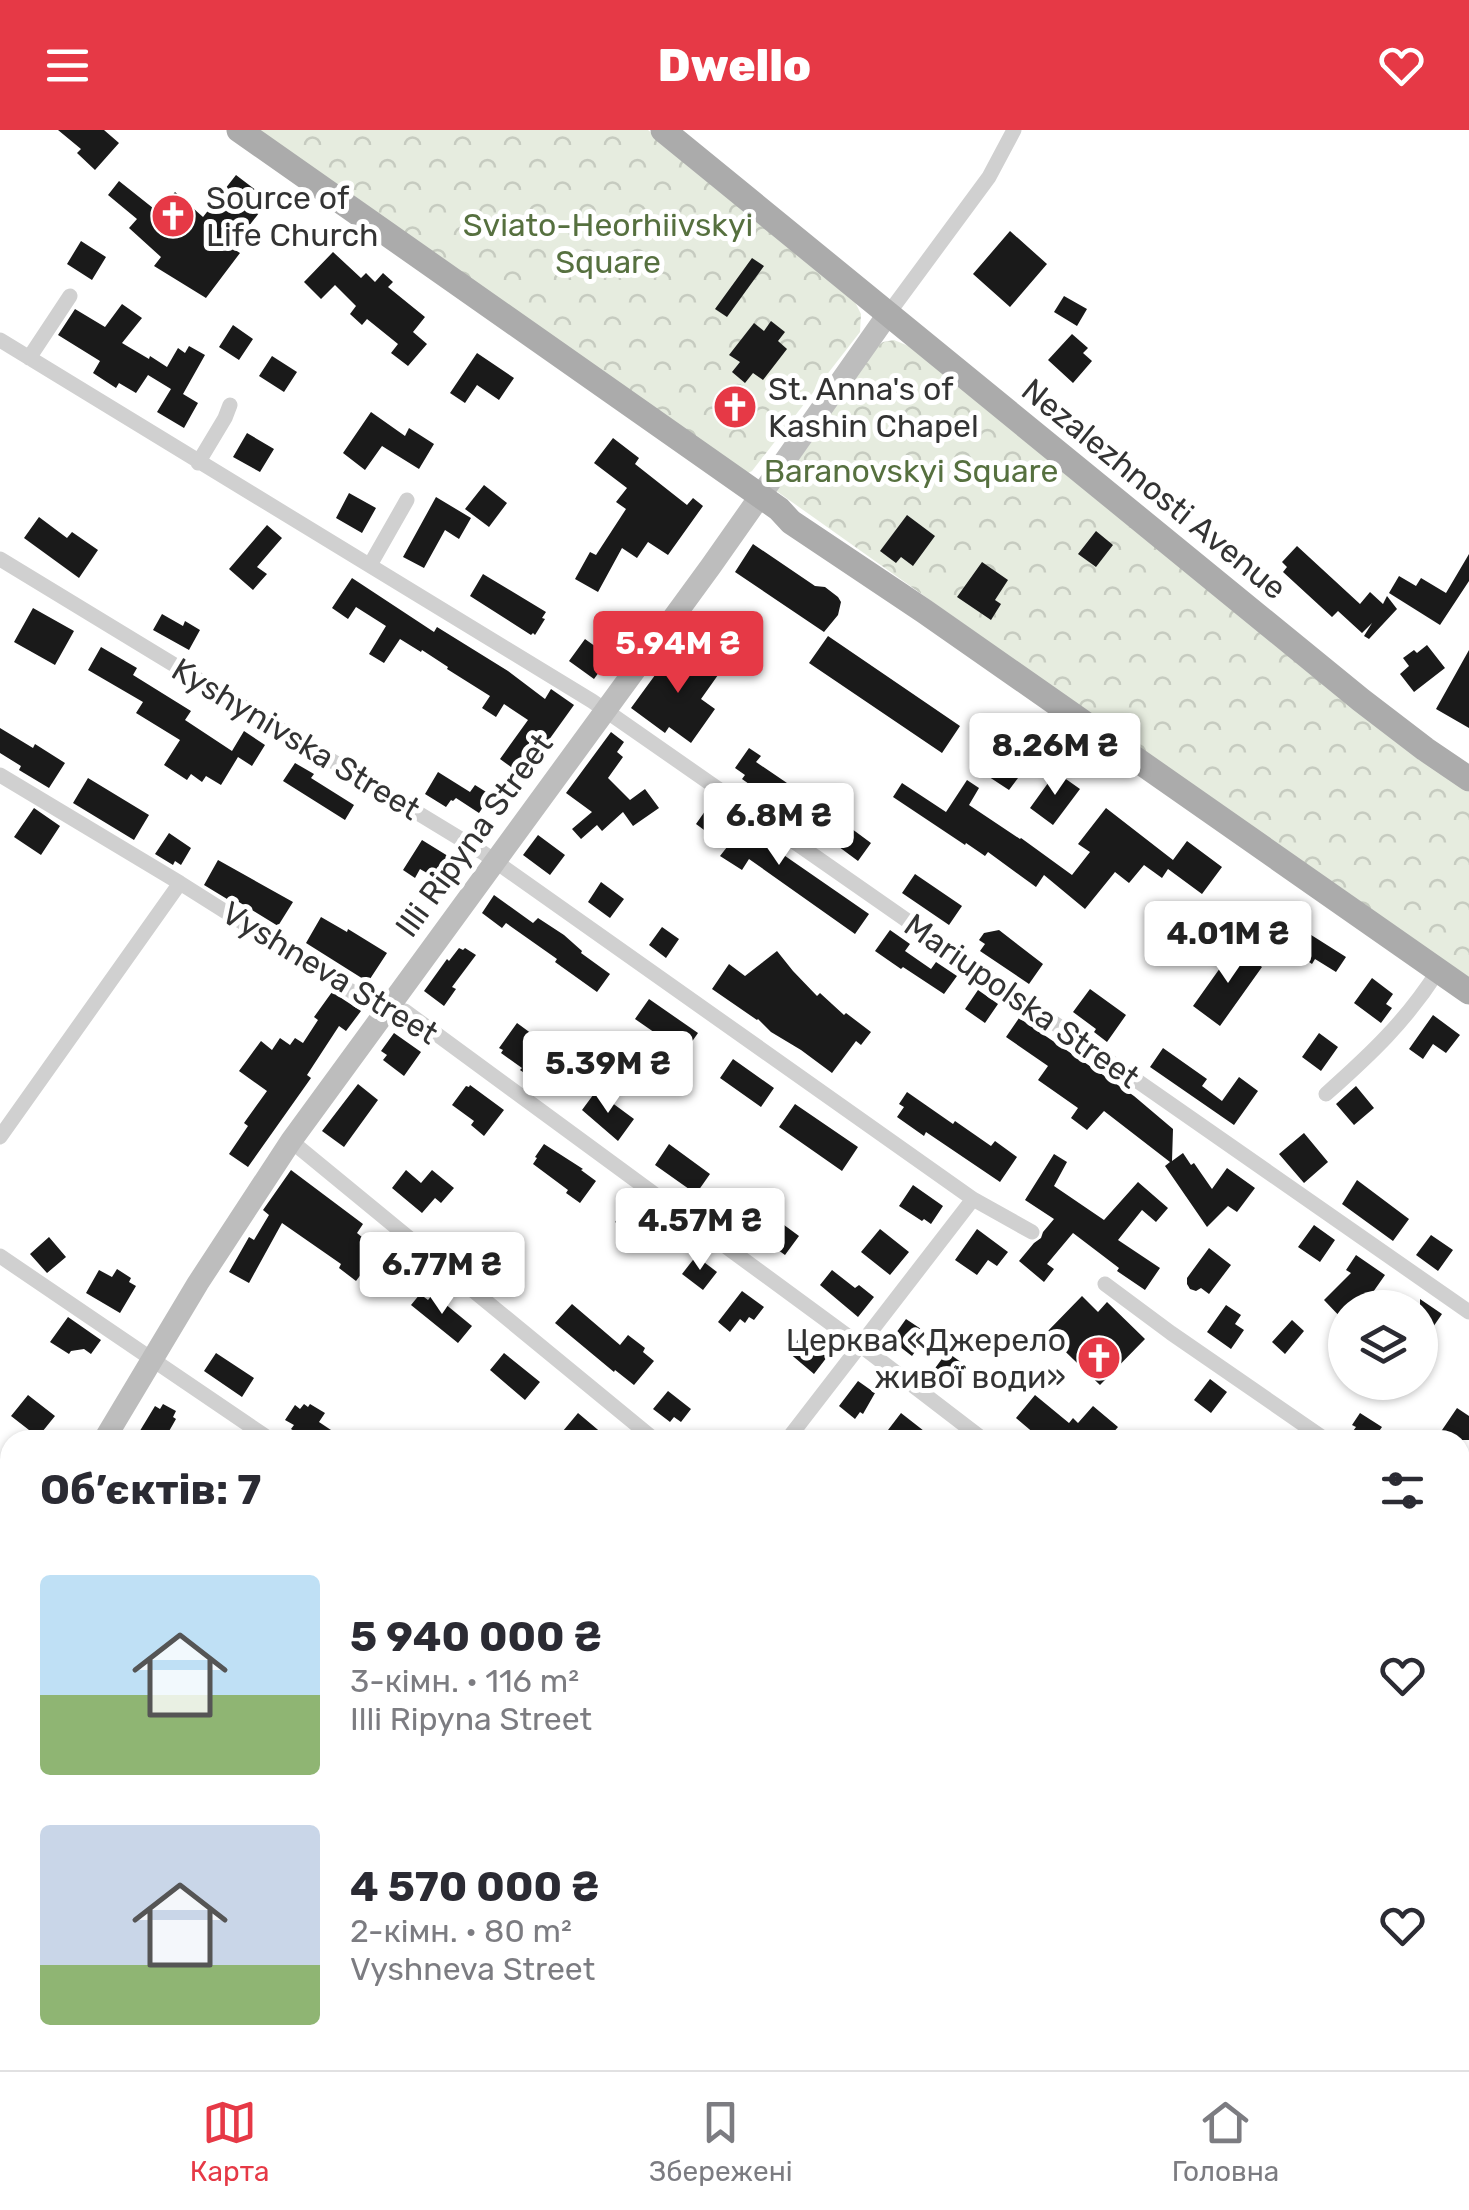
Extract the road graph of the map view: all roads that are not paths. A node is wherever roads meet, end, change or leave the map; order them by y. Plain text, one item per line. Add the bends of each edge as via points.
1 (239, 130) edge
2 (663, 130) edge
3 (1014, 130) edge
4 (70, 296) dead end
5 (888, 314) junction
6 (0, 340) edge
7 (29, 358) junction
8 (230, 405) dead end
9 (198, 463) junction
10 (760, 496) junction
11 (406, 500) dead end
12 (0, 559) edge
13 (370, 564) junction
14 (605, 710) junction
15 (0, 775) edge
16 (1469, 779) edge
17 (495, 861) junction
18 (180, 884) junction
19 (1438, 970) junction
20 (1469, 992) edge
21 (388, 1007) junction
22 (1326, 1094) dead end
23 (0, 1137) edge
24 (290, 1141) junction
25 (973, 1199) junction
26 (1032, 1232) dead end
27 (0, 1256) edge
28 (1105, 1284) dead end
29 (1469, 1312) edge
30 (860, 1345) junction
31 (151, 1360) junction
32 (110, 1430) edge
33 (256, 1430) edge
34 (642, 1430) edge
35 (795, 1430) edge
36 (971, 1430) edge
37 (1311, 1430) edge

1 - 10 main road
2 - 5 main road, Nezalezhnosti Avenue
3 - 5 street, Illi Ripyna Street via 989,176
4 - 7 street
5 - 10 street, Illi Ripyna Street
5 - 16 main road, Nezalezhnosti Avenue via 1361,700
6 - 7 street, Mariupolska Street
7 - 9 street, Mariupolska Street
8 - 9 street
9 - 13 street, Mariupolska Street
10 - 14 street, Illi Ripyna Street
10 - 19 main road
11 - 13 street
12 - 17 street, Kyshynivska Street
13 - 14 street, Mariupolska Street
14 - 17 street, Illi Ripyna Street
14 - 29 street, Mariupolska Street
15 - 18 street, Vyshneva Street
17 - 21 street, Illi Ripyna Street
17 - 25 street, Kyshynivska Street
18 - 21 street, Vyshneva Street
18 - 23 street
19 - 20 main road
19 - 22 street via 1417,1004
21 - 24 street, Illi Ripyna Street
21 - 30 street, Vyshneva Street via 406,1011
24 - 31 street, Illi Ripyna Street
24 - 34 street
25 - 26 street, Kyshynivska Street
25 - 30 street
27 - 31 street
28 - 37 street
30 - 35 street
30 - 36 street, Vyshneva Street
31 - 32 street, Illi Ripyna Street
31 - 33 street

